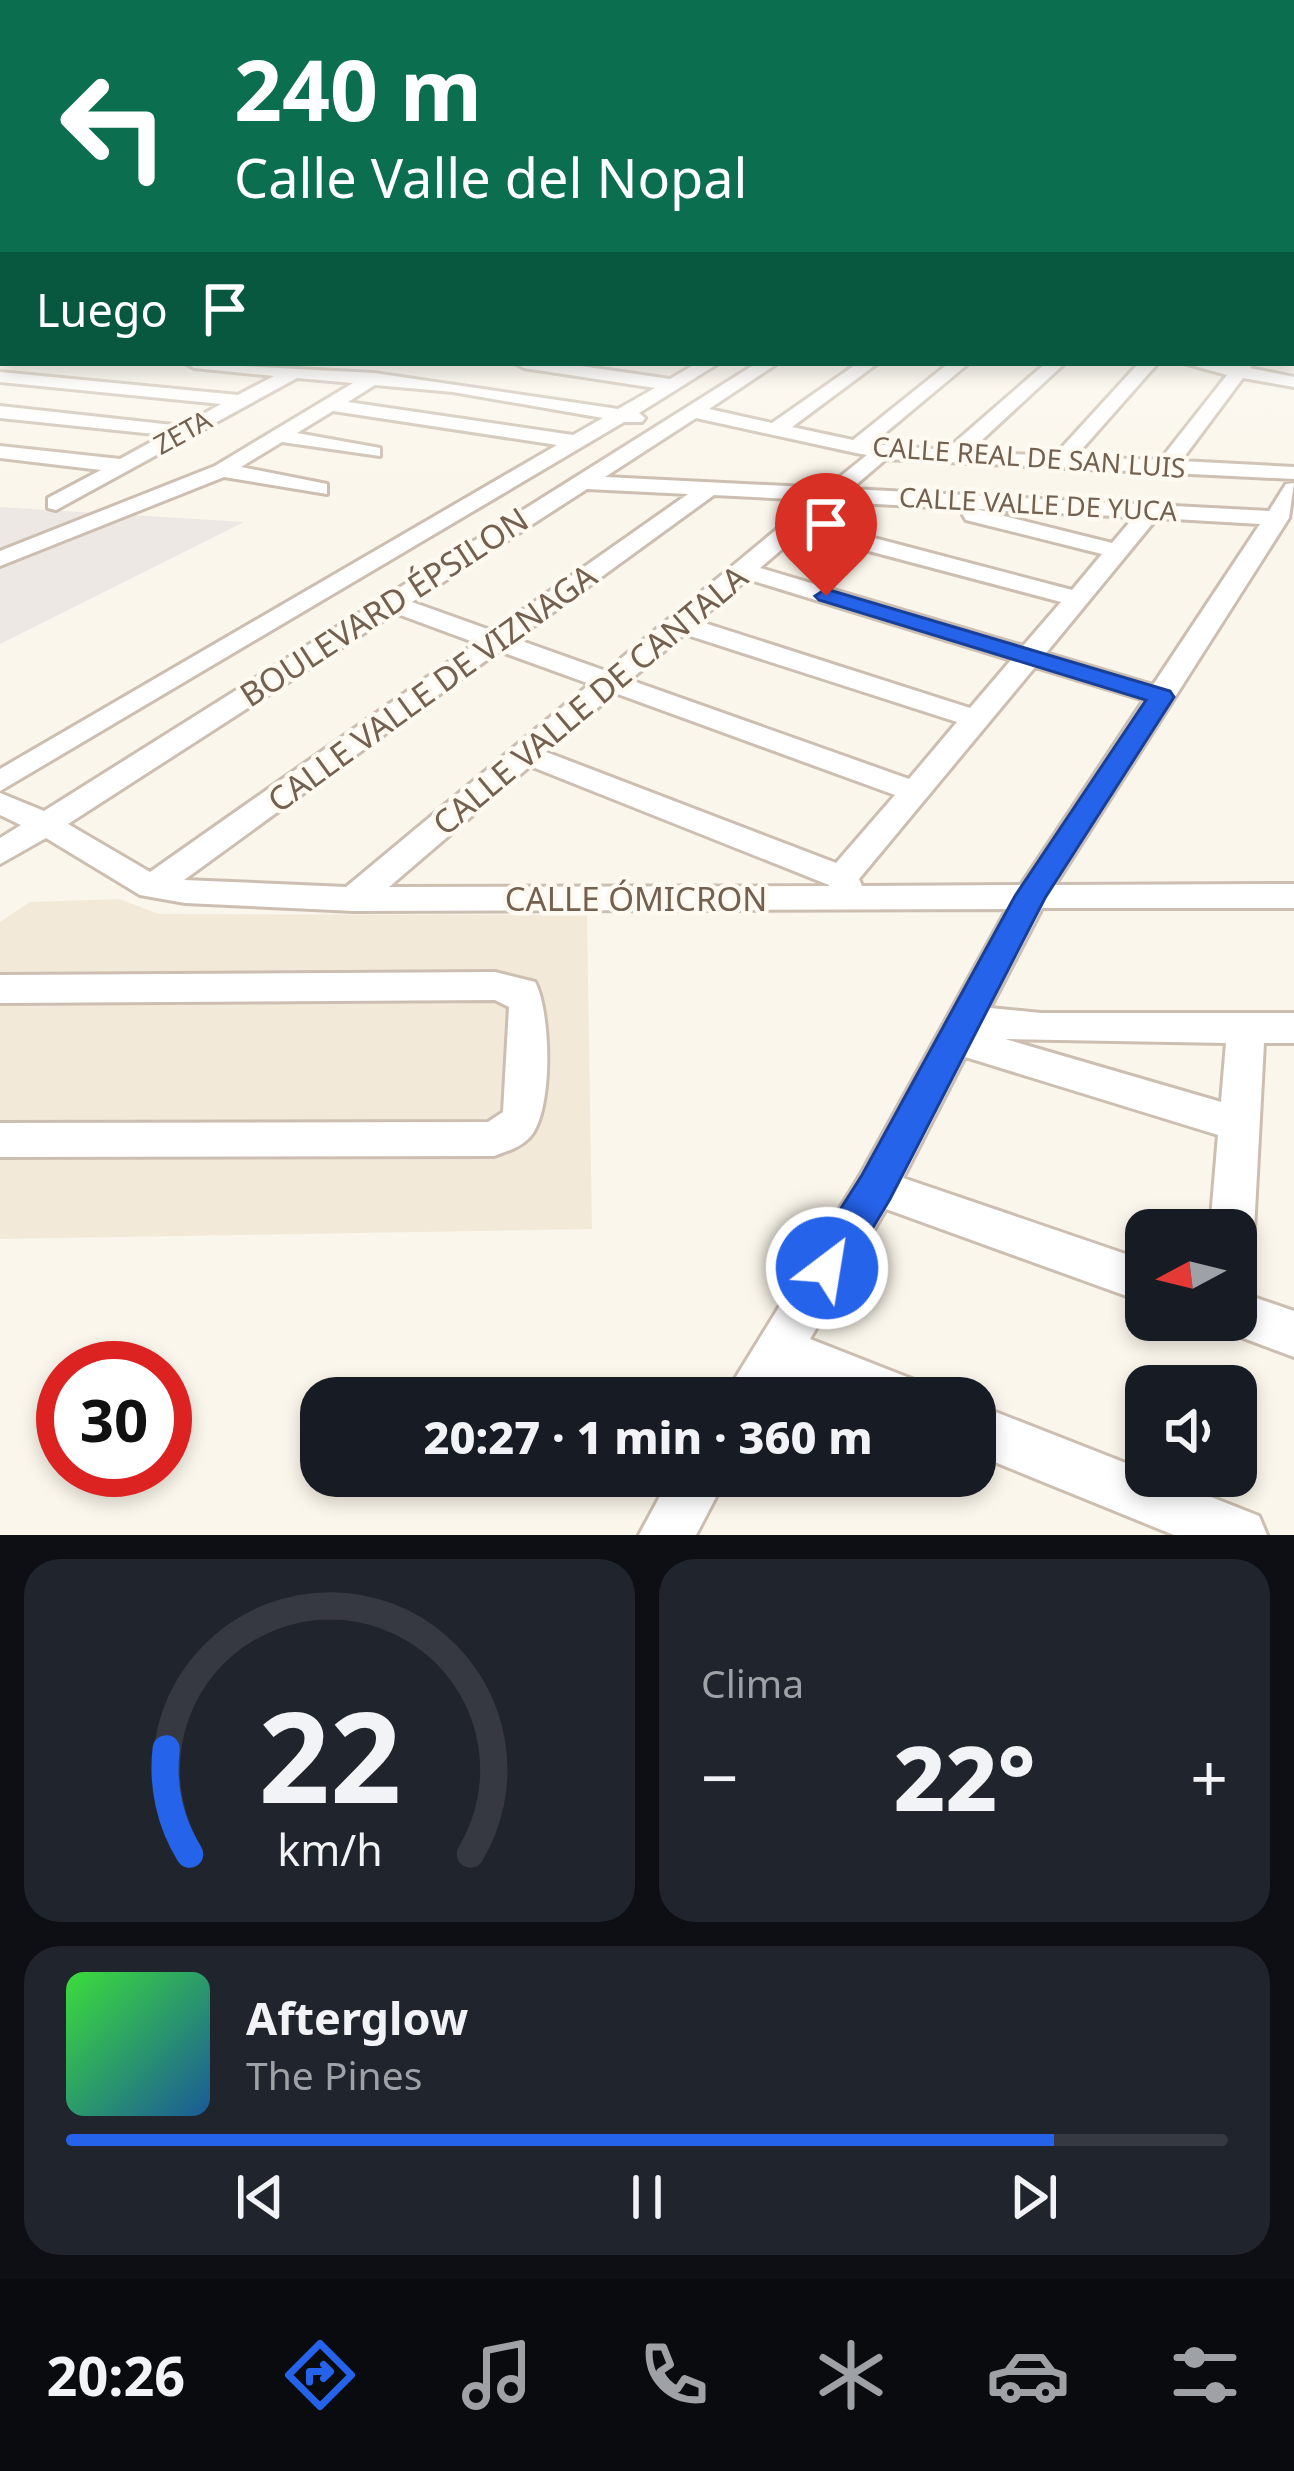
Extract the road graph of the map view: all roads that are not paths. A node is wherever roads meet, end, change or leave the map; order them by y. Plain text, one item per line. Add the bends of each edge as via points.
1 (62, 366) edge
2 (394, 366) edge
3 (544, 366) edge
4 (705, 366) edge
5 (764, 366) edge
6 (865, 366) edge
7 (957, 366) edge
8 (1053, 366) edge
9 (1146, 366) edge
10 (302, 367) edge
11 (1241, 367) edge
12 (0, 377) edge
13 (37, 380) junction
14 (372, 380) junction
15 (1294, 382) edge
16 (674, 385) junction
17 (242, 400) junction
18 (0, 402) edge
19 (331, 405) junction
20 (0, 412) edge
21 (625, 416) junction
22 (688, 416) junction
23 (776, 429) junction
24 (187, 432) junction
25 (282, 436) junction
26 (579, 442) junction
27 (868, 450) junction
28 (0, 452) edge
29 (373, 452) dead end
30 (950, 458) junction
31 (1059, 462) junction
32 (124, 466) junction
33 (1166, 467) junction
34 (222, 470) junction
35 (1294, 473) edge
36 (583, 482) junction
37 (710, 488) junction
38 (319, 489) dead end
39 (836, 494) junction
40 (904, 498) junction
41 (56, 502) dead end
42 (1286, 503) edge
43 (1152, 511) junction
44 (797, 525) junction
45 (1116, 551) junction
46 (0, 559) edge
47 (745, 572) junction
48 (1078, 599) junction
49 (391, 603) junction
50 (680, 624) junction
51 (498, 642) junction
52 (1031, 656) junction
53 (608, 682) junction
54 (1161, 697) junction
55 (976, 719) junction
56 (524, 753) junction
57 (0, 782) edge
58 (915, 792) junction
59 (0, 803) edge
60 (46, 824) junction
61 (0, 853) edge
62 (152, 886) junction
63 (847, 888) junction
64 (1030, 896) junction
65 (1294, 896) edge
66 (354, 899) junction
67 (0, 988) edge
68 (1246, 1028) junction
69 (1294, 1028) edge
70 (961, 1029) junction
71 (1237, 1124) junction
72 (0, 1140) edge
73 (876, 1187) junction
74 (1233, 1209) edge
75 (1125, 1275) edge
76 (1257, 1321) edge
77 (1294, 1334) edge
78 (777, 1349) junction
79 (760, 1377) edge
80 (847, 1377) edge
81 (996, 1437) edge
82 (689, 1497) edge
83 (666, 1535) edge
84 (1240, 1535) edge

1 - 13 street
2 - 14 street
3 - 16 street
4 - 16 street, BOULEVARD ÉPSILON
5 - 22 street, BOULEVARD ÉPSILON
6 - 23 street
7 - 27 street, CALLE VALLE DE CANTALA
8 - 30 street
9 - 31 street
10 - 14 street, CALLE REAL DE SAN LUIS
10 - 17 street, ZETA
11 - 15 street
11 - 33 street
12 - 13 street
13 - 17 street
13 - 18 street
14 - 19 street
14 - 21 street, CALLE REAL DE SAN LUIS
16 - 21 street, BOULEVARD ÉPSILON
17 - 24 street, ZETA
19 - 25 street
19 - 26 street
20 - 24 street
21 - 22 street, CALLE REAL DE SAN LUIS
21 - 26 street, BOULEVARD ÉPSILON
22 - 23 street, CALLE REAL DE SAN LUIS
22 - 36 street, BOULEVARD ÉPSILON
23 - 27 street, CALLE REAL DE SAN LUIS
24 - 32 street, ZETA
25 - 29 street
25 - 34 street
26 - 57 street, BOULEVARD ÉPSILON
27 - 30 street, CALLE REAL DE SAN LUIS
27 - 39 street, CALLE VALLE DE CANTALA
28 - 32 street
30 - 31 street, CALLE REAL DE SAN LUIS
31 - 33 street, CALLE REAL DE SAN LUIS
32 - 41 street, ZETA
33 - 35 street, CALLE REAL DE SAN LUIS
34 - 38 street
34 - 46 street
36 - 37 street, CALLE VALLE DE YUCA
36 - 49 street, BOULEVARD ÉPSILON
37 - 39 street, CALLE VALLE DE YUCA
37 - 51 street, CALLE VALLE DE VIZNAGA
39 - 40 street, CALLE VALLE DE YUCA
39 - 44 street, CALLE VALLE DE CANTALA
40 - 43 street, CALLE VALLE DE YUCA
40 - 45 street
42 - 43 street, CALLE VALLE DE YUCA
42 - 54 street
43 - 45 street
44 - 47 street, CALLE VALLE DE CANTALA
44 - 48 street
45 - 48 street
47 - 50 street, CALLE VALLE DE CANTALA
47 - 52 street
48 - 52 street
49 - 51 street
49 - 60 street, BOULEVARD ÉPSILON
50 - 53 street, CALLE VALLE DE CANTALA
50 - 55 street
51 - 53 street
51 - 62 street, CALLE VALLE DE VIZNAGA
52 - 54 street
52 - 55 street
53 - 56 street, CALLE VALLE DE CANTALA
53 - 58 street
54 - 64 street
55 - 58 street
56 - 63 street
56 - 66 street, CALLE VALLE DE CANTALA
58 - 63 street
59 - 60 street, CALLE ÓMICRON
60 - 61 street, BOULEVARD ÉPSILON
60 - 62 street, CALLE ÓMICRON
62 - 66 street, CALLE ÓMICRON
63 - 64 street, CALLE ÓMICRON
63 - 66 street, CALLE ÓMICRON
64 - 65 street, CALLE ÓMICRON
64 - 70 street
67 - 72 street via 495,986 522,992 528,1007 524,1114 494,1139
68 - 69 street
68 - 70 street
68 - 71 street
70 - 71 street
70 - 73 street
71 - 74 street
73 - 75 street
73 - 78 street
76 - 77 street
78 - 79 street
78 - 80 street
81 - 84 street
82 - 83 street

